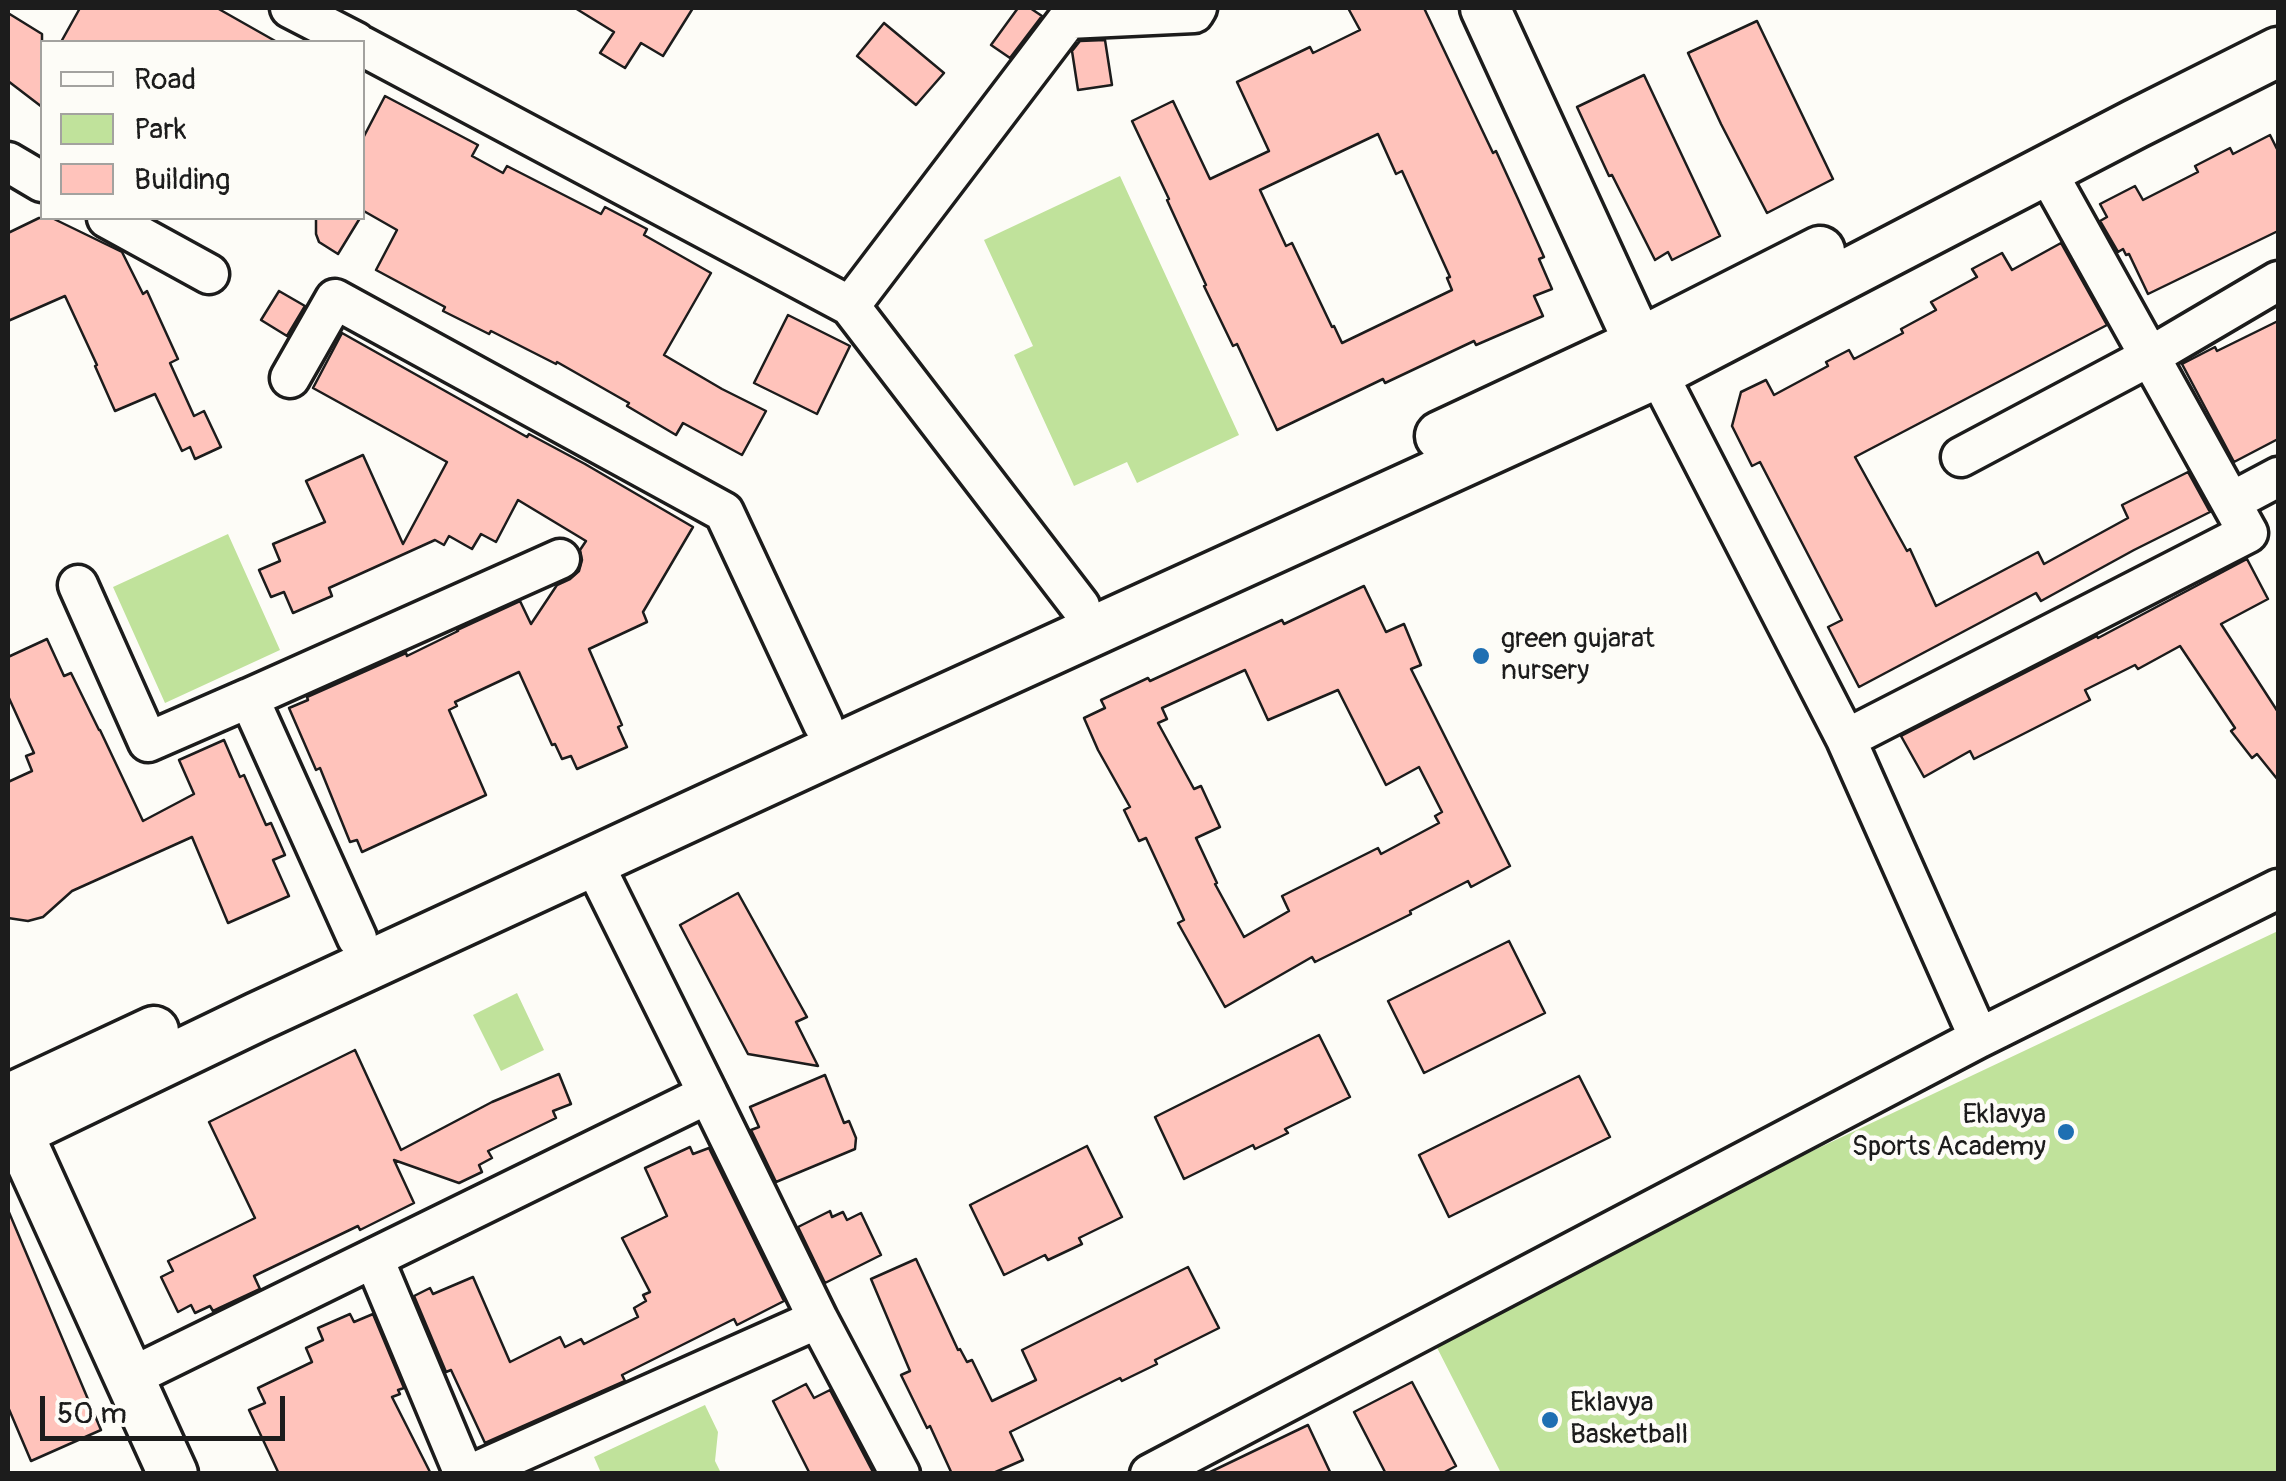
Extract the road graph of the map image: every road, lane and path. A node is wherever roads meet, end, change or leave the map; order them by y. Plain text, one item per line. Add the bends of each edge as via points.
1 (290, 8) edge
2 (1197, 8) edge
3 (1485, 8) edge
4 (1066, 13) edge
5 (2278, 18) edge
6 (351, 40) edge
7 (365, 47) edge
8 (2278, 52) edge
9 (8, 162) edge
10 (2046, 170) junction
11 (40, 181) edge
12 (111, 220) edge
13 (209, 274) dead end
14 (2278, 281) edge
15 (850, 306) junction
16 (2149, 356) junction
17 (1648, 357) junction
18 (290, 378) dead end
19 (1960, 457) dead end
20 (2278, 477) edge
21 (2231, 502) junction
22 (560, 559) dead end
23 (78, 586) dead end
24 (1080, 606) junction
25 (249, 698) junction
26 (823, 724) junction
27 (1846, 740) junction
28 (593, 862) junction
29 (2278, 889) edge
30 (357, 938) junction
31 (1979, 1038) junction
32 (708, 1094) junction
33 (10, 1120) edge
34 (374, 1259) junction
35 (818, 1318) junction
36 (129, 1378) junction
37 (475, 1471) edge
38 (173, 1474) edge
39 (900, 1474) edge
40 (1150, 1474) edge

1 - 6 street
2 - 4 street
3 - 17 street
4 - 15 street
5 - 17 street
7 - 15 street
8 - 10 street
9 - 11 street
10 - 16 street
10 - 17 street
12 - 13 street
14 - 16 street
15 - 24 street
16 - 19 street
16 - 21 street
17 - 24 street
17 - 27 street
17 - 28 street
18 - 26 street via 335,298 724,512
20 - 21 street
21 - 27 street via 2248,533
22 - 25 street
23 - 25 street via 148,742
24 - 26 street
25 - 30 street
26 - 30 street
27 - 31 street
28 - 32 street
28 - 33 street via 257,1017
29 - 31 street
30 - 33 street
31 - 40 street
32 - 34 street
32 - 35 street
33 - 36 street
34 - 36 street
34 - 37 street
35 - 37 street
35 - 39 street
36 - 38 street

